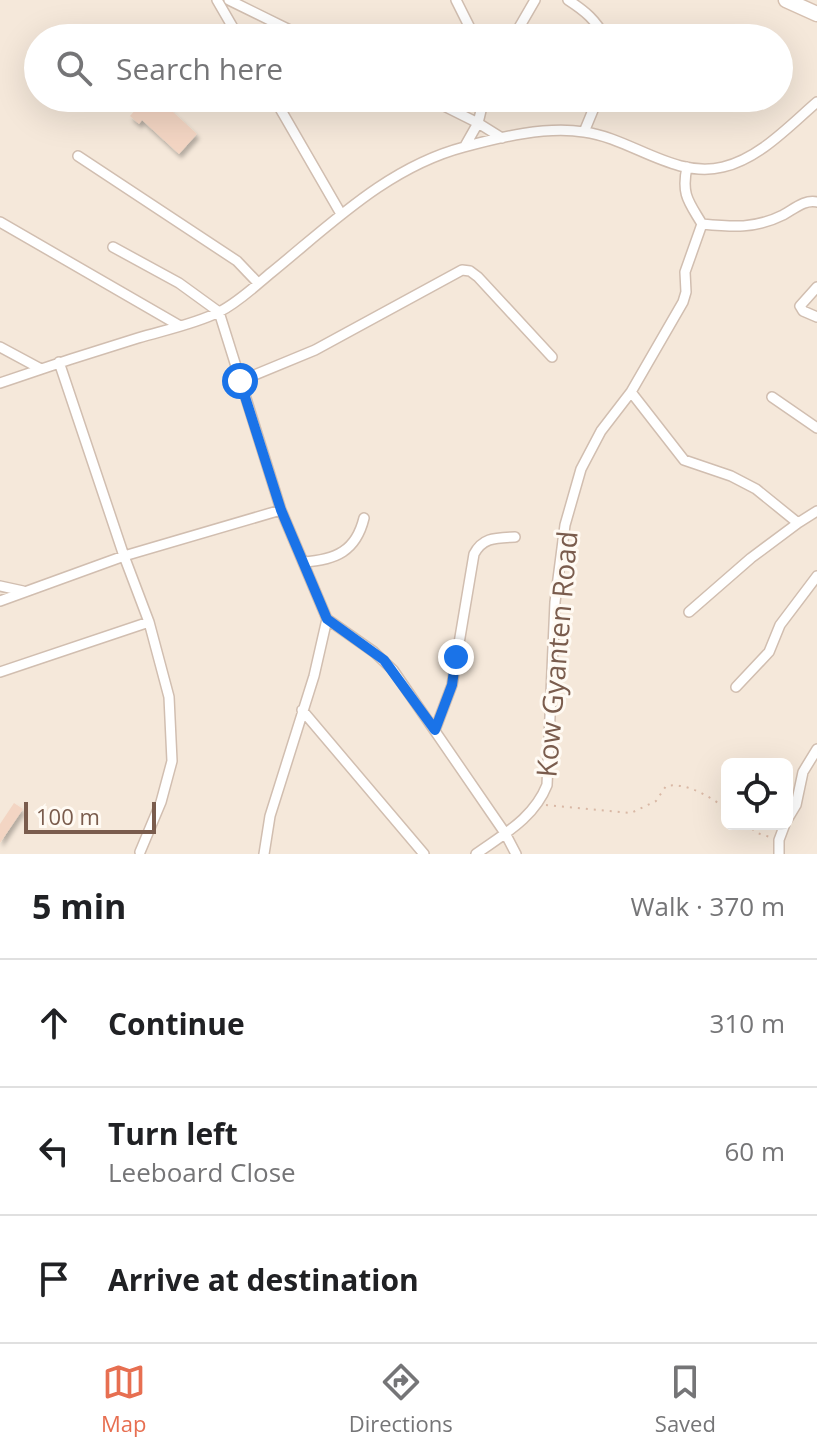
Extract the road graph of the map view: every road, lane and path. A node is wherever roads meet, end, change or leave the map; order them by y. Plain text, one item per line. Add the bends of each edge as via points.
1 (217, 0) edge
2 (229, 0) edge
3 (456, 0) edge
4 (535, 0) edge
5 (568, 0) edge
6 (786, 0) edge
7 (817, 14) edge
8 (231, 24) edge
9 (278, 24) edge
10 (468, 24) edge
11 (521, 24) edge
12 (598, 24) edge
13 (817, 102) edge
14 (282, 112) edge
15 (456, 112) edge
16 (481, 112) edge
17 (592, 112) edge
18 (478, 123) junction
19 (584, 132) junction
20 (502, 138) junction
21 (465, 146) junction
22 (78, 156) dead end
23 (687, 167) junction
24 (815, 198) edge
25 (341, 214) junction
26 (0, 222) edge
27 (702, 224) junction
28 (113, 247) dead end
29 (258, 283) junction
30 (817, 287) edge
31 (219, 312) junction
32 (817, 317) edge
33 (180, 326) junction
34 (0, 347) edge
35 (552, 357) dead end
36 (59, 362) junction
37 (41, 369) junction
38 (240, 381) junction
39 (0, 383) edge
40 (631, 392) junction
41 (772, 397) dead end
42 (817, 428) edge
43 (281, 510) junction
44 (817, 511) edge
45 (364, 518) dead end
46 (798, 523) junction
47 (515, 537) dead end
48 (124, 556) junction
49 (303, 562) junction
50 (817, 576) edge
51 (0, 586) edge
52 (23, 591) junction
53 (0, 601) edge
54 (689, 612) dead end
55 (327, 619) junction
56 (149, 622) junction
57 (0, 672) edge
58 (736, 687) dead end
59 (302, 710) junction
60 (435, 730) junction
61 (817, 749) edge
62 (538, 804) junction
63 (721, 805) edge
64 (793, 810) edge
65 (753, 830) edge
66 (783, 830) edge
67 (505, 833) junction
68 (779, 840) junction
69 (140, 852) edge
70 (264, 854) edge
71 (424, 854) edge
72 (476, 854) edge
73 (516, 854) edge
74 (779, 854) edge

1 - 8 street
2 - 9 street
3 - 10 street
4 - 11 street
5 - 12 street
6 - 7 main road
13 - 23 street via 755,154 725,167
14 - 25 street
15 - 18 street
16 - 18 street
17 - 19 street
18 - 20 street
18 - 21 street
19 - 20 street
19 - 23 street
20 - 21 street
21 - 25 street via 394,177
22 - 29 street via 237,261
23 - 27 street via 688,202
24 - 27 street via 742,228
25 - 29 street
26 - 33 street
27 - 40 street, Kow Gyanten Road via 685,272 683,302
28 - 31 street
29 - 31 street
30 - 32 street via 800,306
31 - 33 street
31 - 38 street
33 - 36 street
34 - 37 street
35 - 38 street via 478,277 462,270 315,350
36 - 37 street
36 - 48 street
37 - 39 street
38 - 43 street
40 - 46 street via 684,460 756,489
40 - 62 street, Kow Gyanten Road via 581,469 565,525 555,602 547,785
41 - 42 street
43 - 48 street
43 - 49 street
44 - 46 street
45 - 49 street via 361,533 344,552
46 - 54 street
47 - 60 street via 488,539 474,554 452,685
48 - 52 street
48 - 56 street
49 - 55 street
50 - 58 street via 780,625 769,652
51 - 52 street
52 - 53 street
55 - 59 street
55 - 60 street via 384,660
56 - 57 street
56 - 69 street via 169,697 172,761
59 - 70 street
59 - 71 street
60 - 67 street
61 - 64 street via 803,772
62 - 63 path via 631,813 656,801 666,786 677,784
62 - 67 street, Kow Gyanten Road
65 - 68 path
66 - 68 street
67 - 72 street, Kow Gyanten Road
67 - 73 street
68 - 74 street

